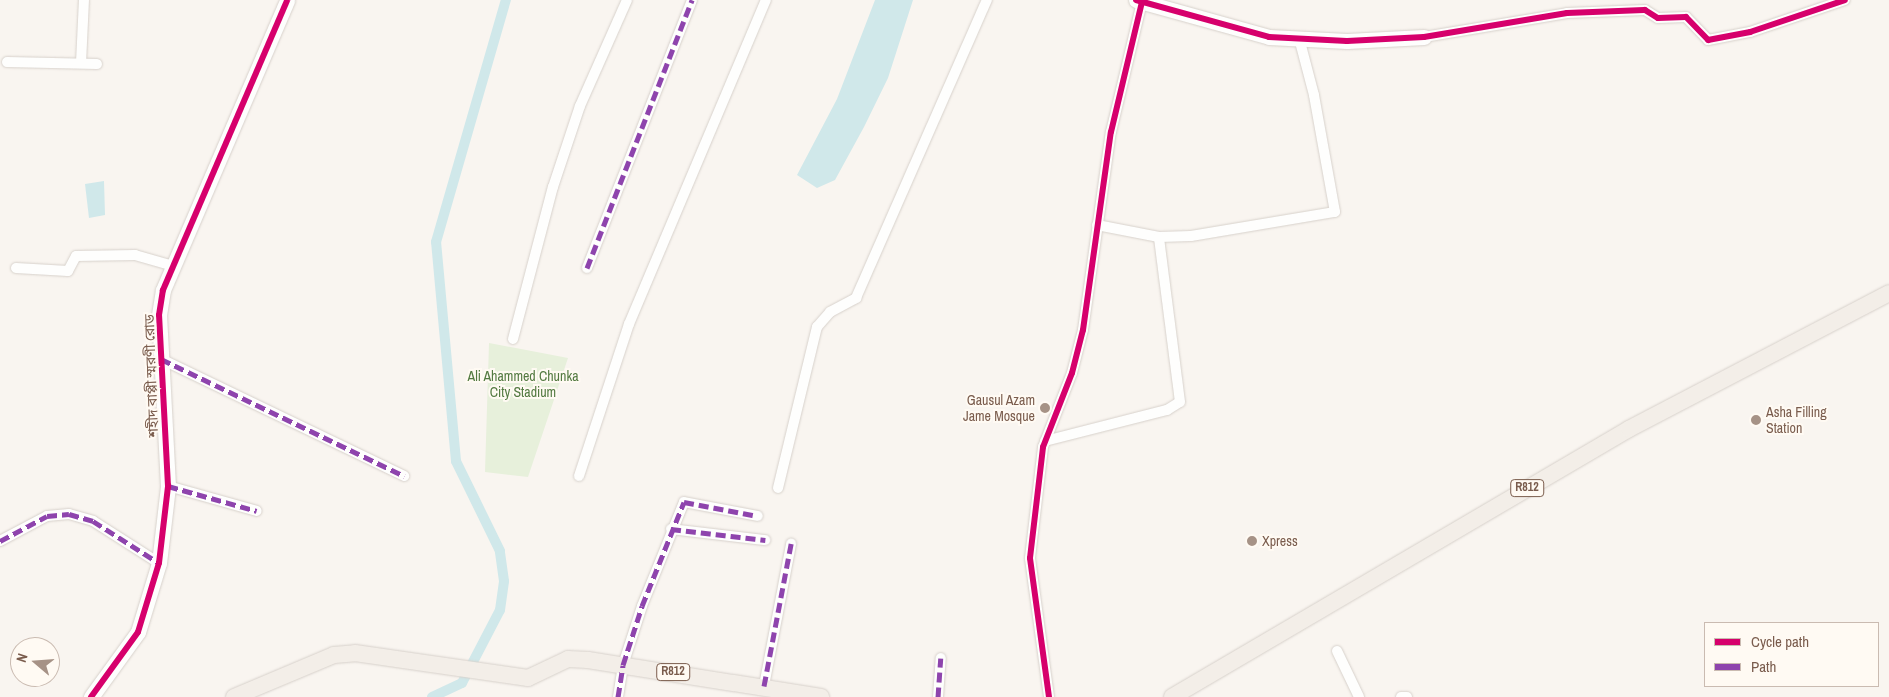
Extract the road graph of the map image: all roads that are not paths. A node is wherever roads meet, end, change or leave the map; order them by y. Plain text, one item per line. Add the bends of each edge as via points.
1 (84, 0) edge
2 (287, 0) edge
3 (627, 0) edge
4 (692, 0) edge
5 (766, 0) edge
6 (987, 0) edge
7 (1844, 0) edge
8 (1144, 2) edge
9 (1424, 37) joint
10 (1299, 38) junction
11 (6, 62) dead end
12 (81, 63) junction
13 (97, 64) dead end
14 (1097, 225) junction
15 (1159, 237) junction
16 (173, 266) junction
17 (16, 268) dead end
18 (587, 268) dead end
19 (1889, 293) edge
20 (512, 339) dead end
21 (161, 359) junction
22 (1045, 441) junction
23 (404, 476) dead end
24 (579, 476) dead end
25 (168, 486) junction
26 (778, 488) dead end
27 (257, 511) dead end
28 (758, 516) dead end
29 (671, 529) junction
30 (765, 540) dead end
31 (0, 541) edge
32 (791, 544) dead end
33 (159, 563) junction
34 (1336, 651) dead end
35 (941, 658) dead end
36 (623, 665) junction
37 (764, 686) junction
38 (91, 697) edge
39 (234, 697) edge
40 (618, 697) edge
41 (821, 697) edge
42 (938, 697) edge
43 (1049, 697) edge
44 (1172, 697) edge
45 (1359, 697) edge
46 (1401, 697) edge
47 (1407, 697) edge

1 - 12 street
2 - 16 street, শহীদ বাপ্পী স্মরণী রোড
3 - 20 street via 580,106 553,186
4 - 18 street
5 - 24 street via 629,324
6 - 26 street via 856,298 830,312 818,327
7 - 9 street via 1750,32 1708,40 1686,17 1658,18 1645,10 1567,13
8 - 10 street via 1269,37
8 - 14 street via 1111,132
9 - 10 street
10 - 15 street via 1314,95 1335,212
11 - 12 street
12 - 13 street
14 - 15 street
14 - 22 street via 1083,330 1072,373
15 - 22 street via 1180,402 1167,410
16 - 17 street via 135,255 76,256 68,271
16 - 21 street, শহীদ বাপ্পী স্মরণী রোড via 159,315
19 - 44 main road, R812 via 1628,429
21 - 23 street
21 - 25 street, শহীদ বাপ্পী স্মরণী রোড
22 - 43 street via 1030,558
25 - 27 street
25 - 33 street, শহীদ বাপ্পী স্মরণী রোড
28 - 29 street via 688,501
29 - 30 street
29 - 36 street
31 - 33 street via 47,516 69,514 93,521
32 - 37 street
33 - 38 street, শহীদ বাপ্পী স্মরণী রোড via 138,632
34 - 45 street
35 - 42 street
36 - 37 main road, R812
36 - 39 main road, R812 via 568,660 528,678 355,653 334,655
36 - 40 street
37 - 41 main road, R812
46 - 47 street

